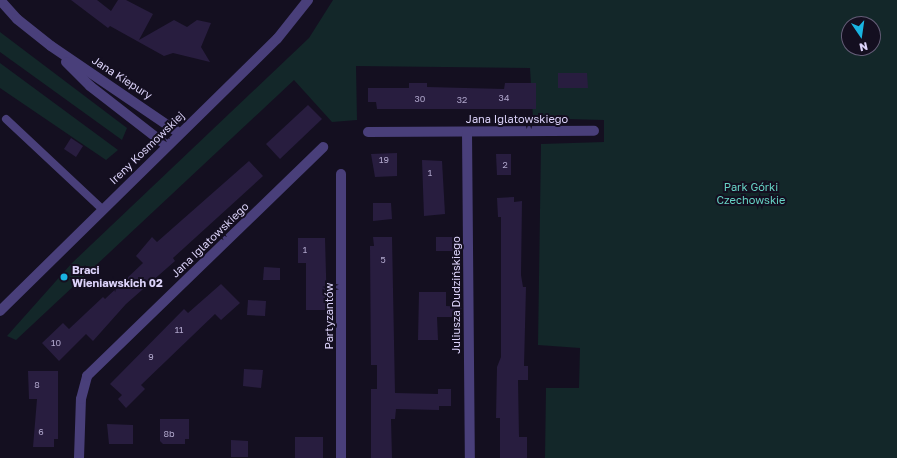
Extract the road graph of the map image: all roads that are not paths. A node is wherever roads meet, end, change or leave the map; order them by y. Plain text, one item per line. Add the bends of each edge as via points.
1 (0, 0) edge
2 (308, 0) edge
3 (51, 46) junction
4 (6, 119) dead end
5 (594, 131) dead end
6 (368, 132) dead end
7 (467, 132) junction
8 (179, 133) junction
9 (166, 145) junction
10 (323, 147) dead end
11 (341, 174) dead end
12 (101, 208) junction
13 (0, 311) edge
14 (79, 458) edge
15 (341, 458) edge
16 (470, 458) edge

1 - 3 street, Jana Kiepury via 17,20
2 - 8 street, Ireny Kosmowskiej via 277,39
3 - 8 street, Jana Kiepury
3 - 9 street, Jana Kiepury via 90,86
4 - 12 lane
5 - 7 street, Jana Iglatowskiego
6 - 7 street, Jana Iglatowskiego
7 - 16 street, Juliusza Dudzińskiego
8 - 9 street, Ireny Kosmowskiej
9 - 12 street, Ireny Kosmowskiej
10 - 14 street, Jana Iglatowskiego via 87,376 81,399
11 - 15 street, Partyzantów
12 - 13 street, Ireny Kosmowskiej

